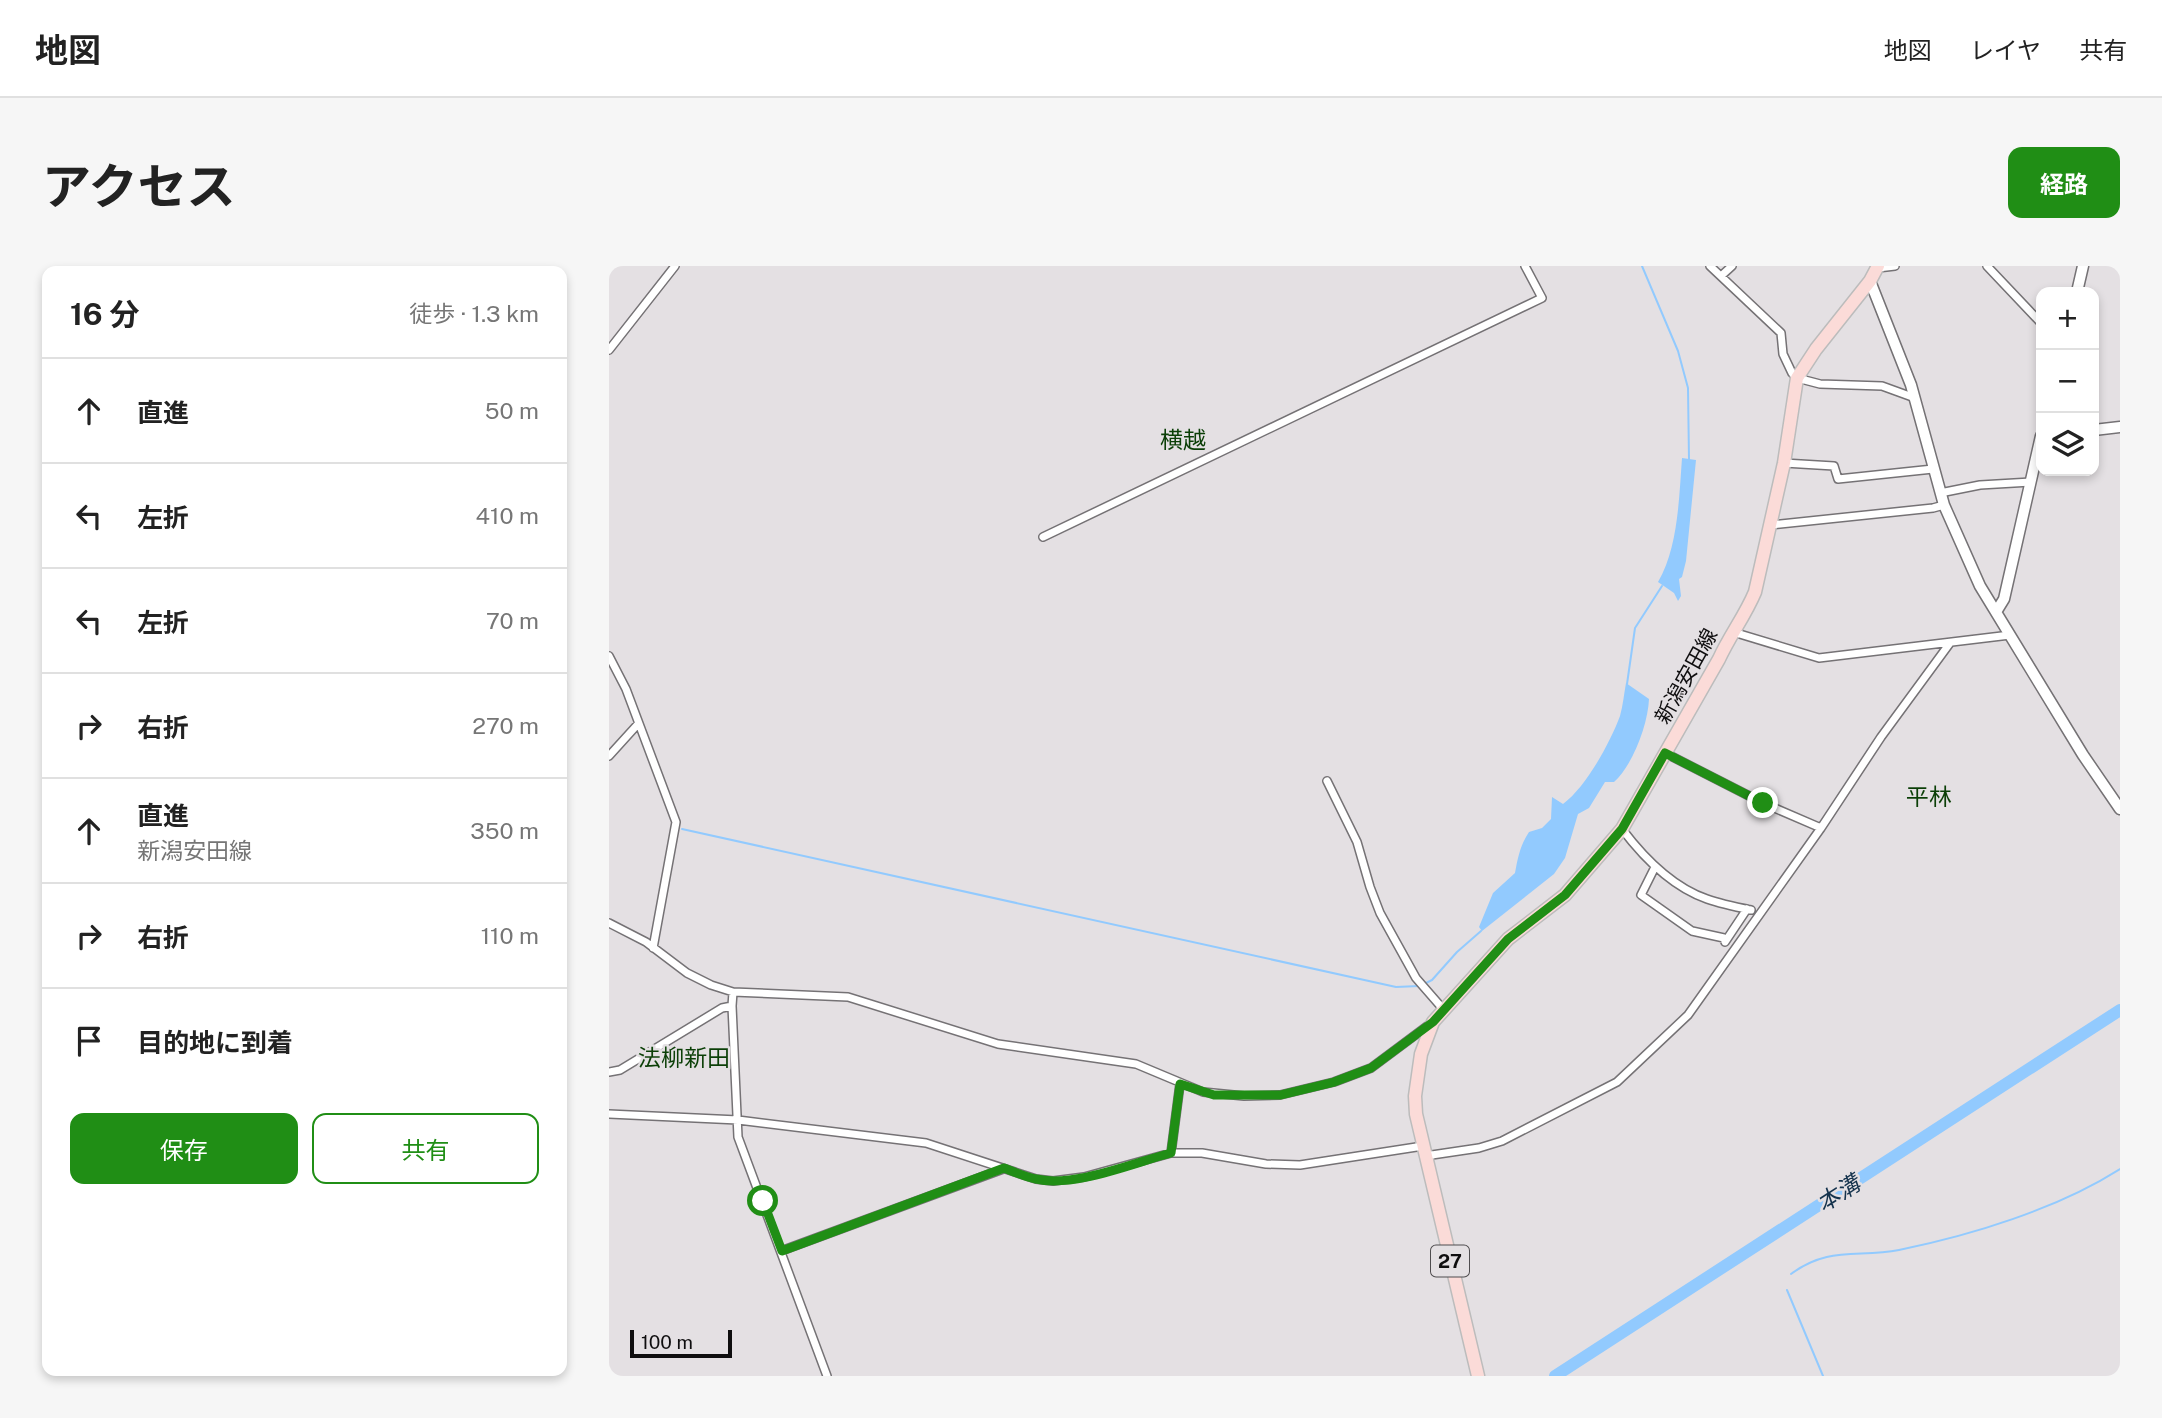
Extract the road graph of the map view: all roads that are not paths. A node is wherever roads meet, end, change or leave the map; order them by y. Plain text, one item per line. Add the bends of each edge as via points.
1 (675, 266) edge
2 (1525, 266) edge
3 (1710, 266) edge
4 (1732, 266) edge
5 (1895, 266) edge
6 (1987, 266) edge
7 (2084, 266) edge
8 (1878, 267) edge
9 (1721, 276) junction
10 (1870, 281) junction
11 (2078, 287) edge
12 (2036, 318) edge
13 (609, 350) edge
14 (1797, 378) junction
15 (1915, 398) junction
16 (2120, 427) edge
17 (2099, 429) edge
18 (2036, 459) edge
19 (1784, 463) junction
20 (1933, 469) junction
21 (2031, 482) junction
22 (1940, 493) junction
23 (1944, 505) junction
24 (1770, 525) junction
25 (1043, 537) dead end
26 (1996, 612) junction
27 (1732, 632) junction
28 (2010, 635) junction
29 (1950, 643) junction
30 (609, 656) edge
31 (638, 724) junction
32 (1665, 753) junction
33 (609, 756) edge
34 (1327, 781) dead end
35 (2120, 809) edge
36 (1821, 828) junction
37 (1622, 829) junction
38 (1655, 867) junction
39 (1747, 909) junction
40 (1760, 913) junction
41 (609, 923) edge
42 (653, 948) junction
43 (733, 992) junction
44 (731, 1006) junction
45 (1443, 1009) junction
46 (1433, 1022) junction
47 (609, 1072) edge
48 (1180, 1084) junction
49 (609, 1114) edge
50 (738, 1120) junction
51 (1424, 1151) junction
52 (1171, 1153) junction
53 (1004, 1168) junction
54 (782, 1251) junction
55 (827, 1376) edge
56 (1478, 1376) edge

1 - 13 street
2 - 25 street via 1542,298
3 - 9 street
4 - 9 street
5 - 8 street
6 - 12 street
7 - 11 street
8 - 10 main road, 新潟安田線 / 27
9 - 14 street via 1781,333 1783,354
10 - 14 main road, 新潟安田線 / 27
10 - 15 street
14 - 15 street via 1820,384 1894,388
14 - 19 main road, 新潟安田線 / 27
15 - 20 street
16 - 17 street
18 - 21 street
19 - 20 street via 1834,466 1838,479
19 - 24 main road, 新潟安田線 / 27
20 - 22 street
21 - 22 street
21 - 26 street via 2004,599
22 - 23 street
23 - 24 street
23 - 26 street
24 - 27 main road, 新潟安田線 / 27 via 1755,592
26 - 28 street
27 - 29 street via 1819,658
27 - 32 main road, 新潟安田線 / 27
28 - 29 street
28 - 35 street
29 - 36 street
30 - 31 street
31 - 33 street
31 - 42 street via 676,822
32 - 36 street
32 - 37 main road, 新潟安田線 / 27
34 - 45 street via 1357,842 1380,913 1416,978
36 - 40 street
37 - 38 street
37 - 45 main road, 新潟安田線 / 27 via 1565,895 1508,939
38 - 39 street via 1705,898
38 - 39 street via 1641,895 1692,930 1725,942
39 - 40 street
40 - 51 street via 1688,1015 1616,1082 1502,1141 1479,1148
41 - 42 street
42 - 43 street via 687,973
43 - 44 street
43 - 48 street via 848,998 998,1044 1148,1067
44 - 47 street
44 - 50 street
45 - 46 main road, 新潟安田線 / 27
46 - 48 street via 1371,1068 1334,1082 1280,1095 1224,1096
46 - 51 main road, 新潟安田線 / 27 via 1421,1054 1415,1096
48 - 52 street
49 - 50 street
50 - 53 street via 926,1143
50 - 54 street via 738,1137
51 - 52 street via 1300,1165
51 - 56 main road, 新潟安田線 / 27
52 - 53 street via 1053,1181
53 - 54 street
54 - 55 street

